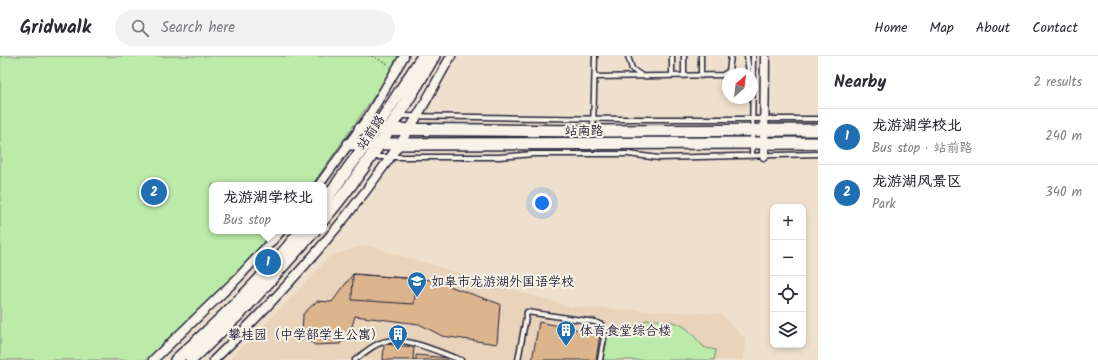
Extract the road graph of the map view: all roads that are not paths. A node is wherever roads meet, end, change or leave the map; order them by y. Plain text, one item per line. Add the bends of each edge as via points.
1 (404, 56) edge
2 (423, 56) edge
3 (434, 56) edge
4 (451, 56) edge
5 (595, 56) edge
6 (628, 56) edge
7 (672, 56) edge
8 (684, 56) edge
9 (701, 56) edge
10 (731, 56) edge
11 (747, 56) edge
12 (753, 56) edge
13 (765, 56) edge
14 (748, 68) edge
15 (753, 68) edge
16 (642, 76) junction
17 (672, 76) junction
18 (684, 76) junction
19 (701, 76) junction
20 (595, 77) junction
21 (752, 104) edge
22 (377, 116) junction
23 (398, 116) junction
24 (417, 116) junction
25 (594, 118) junction
26 (753, 118) junction
27 (765, 118) junction
28 (818, 119) edge
29 (410, 128) junction
30 (360, 129) junction
31 (376, 129) junction
32 (390, 129) junction
33 (753, 130) junction
34 (765, 130) junction
35 (818, 130) edge
36 (593, 131) junction
37 (752, 143) junction
38 (764, 143) junction
39 (818, 143) edge
40 (349, 144) junction
41 (366, 144) junction
42 (380, 144) junction
43 (398, 144) junction
44 (818, 154) edge
45 (752, 156) junction
46 (764, 156) junction
47 (349, 157) junction
48 (371, 157) junction
49 (389, 157) junction
50 (322, 182) edge
51 (327, 197) edge
52 (327, 215) edge
53 (278, 234) edge
54 (299, 234) edge
55 (311, 234) edge
56 (154, 360) edge
57 (176, 360) edge
58 (191, 360) edge
59 (214, 360) edge
60 (355, 360) edge
61 (461, 360) edge
62 (518, 360) edge
63 (600, 360) edge

1 - 22 street
2 - 22 street, 站前路
3 - 23 street, 站前路
4 - 24 street
5 - 20 lane
6 - 16 lane via 632,69
7 - 17 lane
8 - 18 lane
9 - 19 lane
10 - 19 lane via 729,71 723,75
11 - 14 lane
12 - 15 lane
13 - 27 street
16 - 17 lane
16 - 20 lane
17 - 18 lane
18 - 19 lane
20 - 25 lane
21 - 26 lane
22 - 23 lane
22 - 30 street
22 - 31 street, 站前路
23 - 24 lane
23 - 32 street, 站前路
24 - 25 lane
24 - 29 street
25 - 26 lane
25 - 36 lane
26 - 27 lane
26 - 33 lane
27 - 28 lane
27 - 34 street
29 - 32 street, 站南路
29 - 36 street, 站南路
29 - 43 street
30 - 31 street, 站南路
30 - 40 street
31 - 32 street, 站南路
31 - 41 street, 站前路
32 - 42 street, 站前路
33 - 34 street, 站南路
33 - 36 street, 站南路
33 - 37 lane
34 - 35 street, 站南路
34 - 38 street
37 - 38 street, 站南路
37 - 43 street, 站南路
37 - 45 lane
38 - 39 street, 站南路
38 - 46 street
40 - 41 street, 站南路
40 - 47 street
41 - 42 street, 站南路
41 - 47 street, 站前路
42 - 43 street, 站南路
42 - 48 street, 站前路
43 - 49 street
44 - 46 lane
45 - 46 lane
45 - 49 lane via 659,158 628,154 533,154 499,157
47 - 48 lane
47 - 50 street
47 - 51 street, 站前路
48 - 49 lane
48 - 52 street, 站前路
49 - 59 street via 339,226 288,285
53 - 56 street via 238,278
54 - 57 street via 240,300
55 - 58 street via 245,308
60 - 61 lane via 387,341 412,342
62 - 63 lane via 527,312 602,325 605,331

